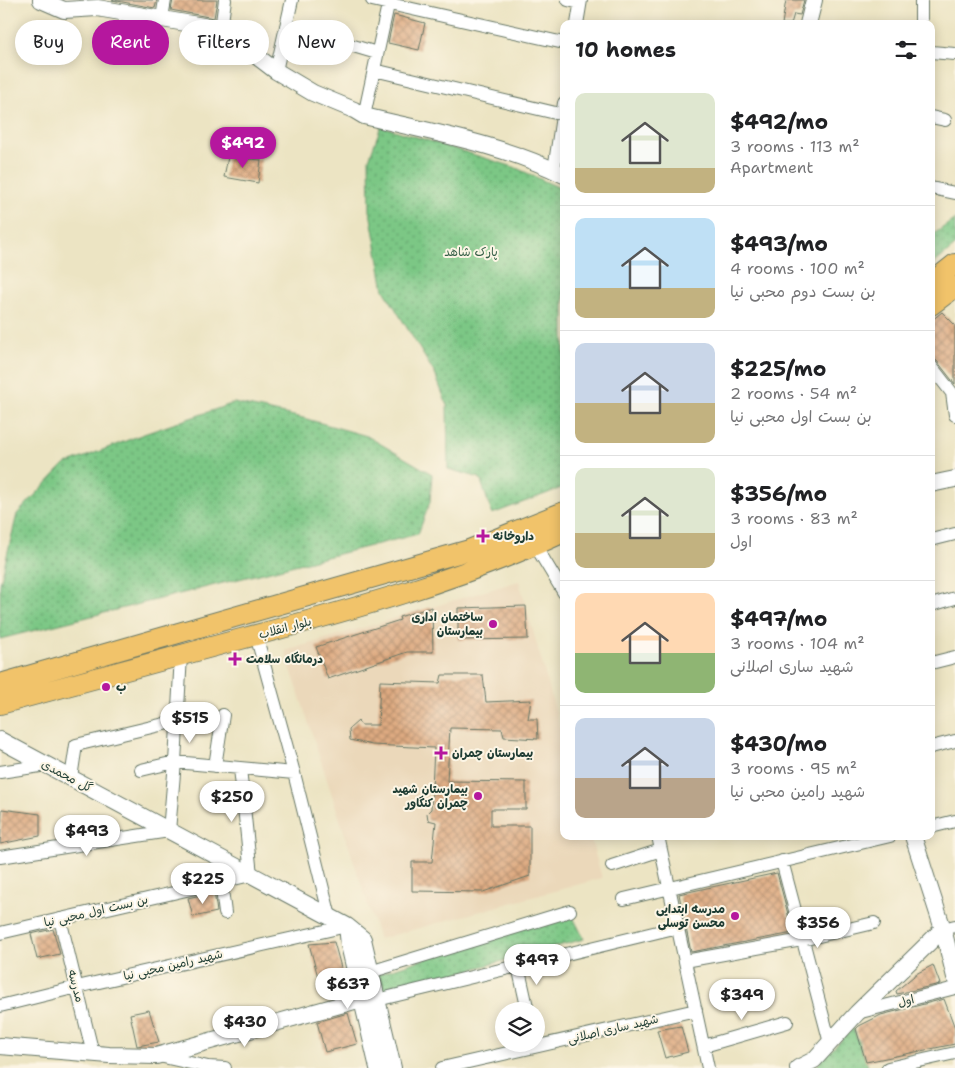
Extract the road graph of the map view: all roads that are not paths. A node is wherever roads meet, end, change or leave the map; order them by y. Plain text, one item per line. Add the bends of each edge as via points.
1 (41, 0) edge
2 (165, 0) edge
3 (225, 0) edge
4 (292, 0) edge
5 (372, 0) edge
6 (814, 0) edge
7 (921, 0) edge
8 (577, 1) edge
9 (388, 2) edge
10 (98, 4) edge
11 (67, 5) edge
12 (162, 18) junction
13 (222, 20) edge
14 (287, 20) edge
15 (577, 20) edge
16 (809, 20) edge
17 (921, 20) edge
18 (179, 21) edge
19 (560, 43) edge
20 (354, 46) edge
21 (935, 52) edge
22 (377, 53) junction
23 (955, 54) edge
24 (279, 58) edge
25 (268, 65) edge
26 (374, 70) junction
27 (276, 71) junction
28 (560, 110) edge
29 (364, 116) junction
30 (935, 118) edge
31 (945, 120) dead end
32 (560, 158) edge
33 (559, 173) edge
34 (935, 189) edge
35 (955, 193) edge
36 (955, 264) edge
37 (935, 280) edge
38 (955, 286) edge
39 (935, 302) edge
40 (935, 371) edge
41 (953, 393) edge
42 (955, 415) edge
43 (955, 479) edge
44 (935, 483) edge
45 (560, 514) edge
46 (560, 534) edge
47 (955, 534) edge
48 (935, 539) edge
49 (535, 545) junction
50 (560, 586) edge
51 (955, 598) edge
52 (935, 604) edge
53 (256, 635) junction
54 (181, 655) junction
55 (955, 657) edge
56 (935, 662) edge
57 (0, 684) edge
58 (0, 704) edge
59 (223, 715) dead end
60 (177, 721) junction
61 (0, 740) edge
62 (955, 742) edge
63 (935, 746) edge
64 (175, 762) junction
65 (47, 765) junction
66 (215, 766) junction
67 (240, 768) junction
68 (141, 770) dead end
69 (0, 772) edge
70 (294, 774) junction
71 (71, 778) junction
72 (955, 821) edge
73 (935, 826) edge
74 (169, 831) junction
75 (659, 840) edge
76 (873, 840) edge
77 (915, 840) edge
78 (661, 850) junction
79 (0, 857) edge
80 (782, 861) junction
81 (612, 866) dead end
82 (251, 874) junction
83 (221, 882) junction
84 (669, 888) junction
85 (624, 899) dead end
86 (570, 911) dead end
87 (225, 913) dead end
88 (330, 917) junction
89 (60, 919) junction
90 (874, 923) dead end
91 (346, 926) junction
92 (678, 927) junction
93 (949, 928) edge
94 (0, 933) edge
95 (802, 940) junction
96 (685, 961) junction
97 (518, 966) junction
98 (370, 972) junction
99 (955, 977) edge
100 (77, 987) junction
101 (955, 988) edge
102 (371, 998) junction
103 (526, 1002) edge
104 (0, 1006) edge
105 (696, 1010) junction
106 (857, 1013) junction
107 (787, 1022) dead end
108 (545, 1043) edge
109 (830, 1043) junction
110 (0, 1046) edge
111 (704, 1046) junction
112 (507, 1052) edge
113 (955, 1053) edge
114 (156, 1056) junction
115 (105, 1059) edge
116 (225, 1068) edge
117 (378, 1068) edge
118 (393, 1068) edge
119 (442, 1068) edge
120 (708, 1068) edge
121 (798, 1068) edge
122 (888, 1068) edge

1 - 11 street
2 - 12 street
3 - 13 street
4 - 14 street
5 - 9 street
6 - 16 street
7 - 17 street
8 - 15 street
9 - 19 street
9 - 22 street
10 - 11 street
10 - 12 street
12 - 18 street
20 - 22 street
21 - 23 street
22 - 26 street
24 - 27 street
25 - 27 street
26 - 28 street
26 - 29 street
27 - 29 street
29 - 33 street via 472,142
30 - 31 street
32 - 33 street
34 - 35 street
36 - 37 main road
38 - 39 main road
40 - 41 street
41 - 42 street
43 - 44 street
45 - 57 main road, بلوار انقلاب via 469,550
46 - 49 main road, بلوار انقلاب
47 - 48 street
49 - 50 street
49 - 53 main road, بلوار انقلاب via 397,596
51 - 52 street
53 - 54 main road, بلوار انقلاب
53 - 70 street
54 - 58 main road, بلوار انقلاب
54 - 60 street
55 - 56 street
59 - 66 street
60 - 64 street
60 - 71 street via 76,745
61 - 65 street, گل محمدی
62 - 63 street
64 - 66 street
64 - 68 street
64 - 74 street
65 - 69 street
65 - 71 street, گل محمدی
66 - 67 street
67 - 70 street
67 - 82 street
70 - 88 street
71 - 74 street, گل محمدی
72 - 73 street
74 - 79 street
74 - 82 street, گل محمدی
75 - 78 street
76 - 80 street
77 - 93 street
78 - 81 street
78 - 84 street
80 - 84 street
80 - 95 street
82 - 83 street, بن بست اول محبی نیا
82 - 88 street, گل محمدی
83 - 87 street
83 - 89 street, بن بست اول محبی نیا
84 - 85 street
84 - 92 street
86 - 98 street
88 - 91 street, گل محمدی
89 - 94 street, بن بست اول محبی نیا
89 - 100 street, مدرسه
90 - 95 street
91 - 98 street, گل محمدی via 363,939
91 - 100 street, شهید رامین محبی نیا
91 - 102 street via 349,945
92 - 96 street
92 - 97 street
93 - 99 street
93 - 106 street
95 - 96 street
95 - 109 street
96 - 105 street
97 - 102 street
97 - 103 street
98 - 102 street, گل محمدی
100 - 104 street, شهید رامین محبی نیا
100 - 115 street, مدرسه
101 - 106 street, اول
102 - 114 street
102 - 117 street
102 - 118 street
105 - 108 street, شهید ساری اصلانی
105 - 111 street
106 - 109 street
107 - 111 street
109 - 121 street via 814,1060
110 - 115 street
111 - 120 street
112 - 119 street, شهید ساری اصلانی
113 - 122 street
114 - 115 street
114 - 116 street

